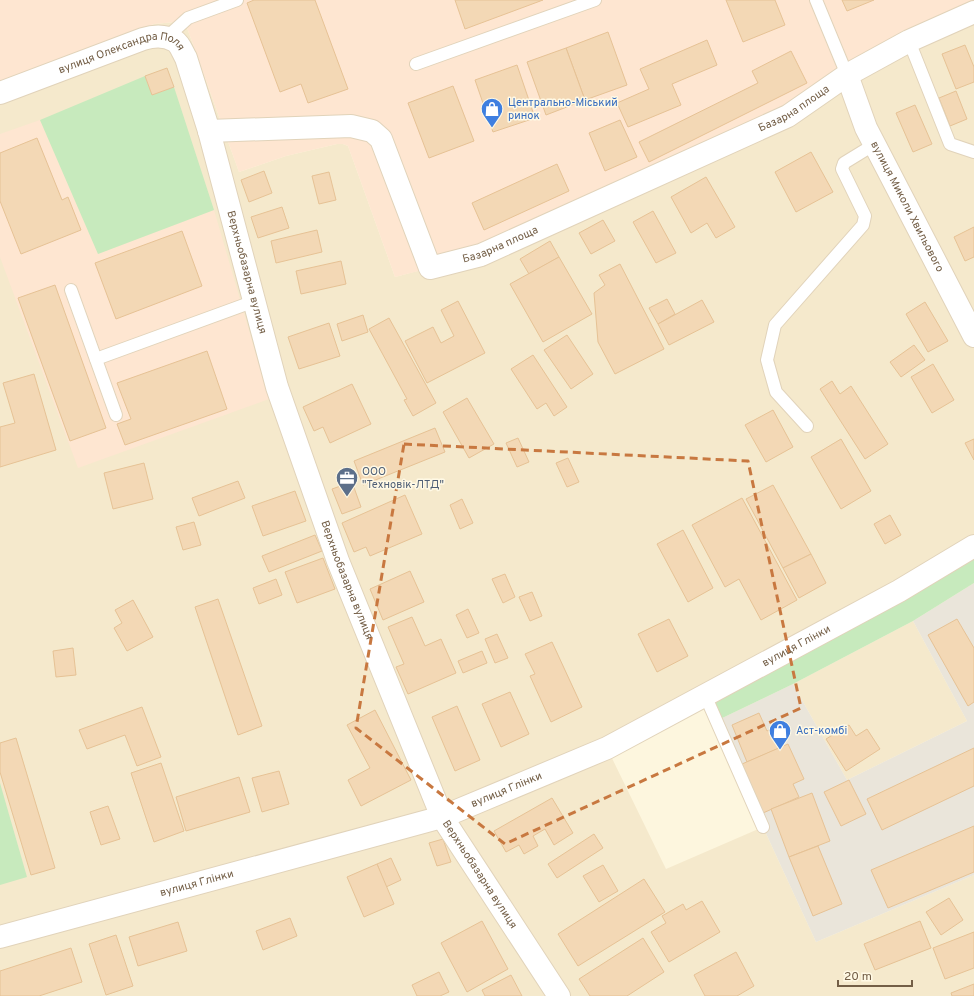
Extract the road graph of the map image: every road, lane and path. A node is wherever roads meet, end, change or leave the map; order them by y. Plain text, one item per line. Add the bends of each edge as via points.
1 (237, 0) edge
2 (595, 0) edge
3 (816, 0) edge
4 (974, 12) edge
5 (166, 38) junction
6 (909, 41) junction
7 (416, 64) dead end
8 (847, 75) junction
9 (0, 92) edge
10 (209, 131) junction
11 (874, 144) junction
12 (974, 152) edge
13 (71, 290) dead end
14 (255, 301) junction
15 (974, 336) edge
16 (96, 359) junction
17 (116, 415) dead end
18 (807, 426) dead end
19 (974, 546) edge
20 (705, 696) junction
21 (442, 817) junction
22 (763, 827) dead end
23 (0, 937) edge
24 (559, 996) edge

1 - 5 lane via 188,18
2 - 7 lane
3 - 8 lane
4 - 6 street, Базарна площа
5 - 9 street, вулиця Олександра Поля via 156,36 143,39
5 - 10 street, вулиця Олександра Поля via 176,41 186,58
6 - 8 street, Базарна площа
6 - 12 lane via 950,144
8 - 10 street, Базарна площа via 788,116 481,254 430,268 381,139 372,130 351,126
8 - 11 street, вулиця Миколи Хвильового
10 - 14 street, Верхньобазарна вулиця
11 - 15 street, вулиця Миколи Хвильового
11 - 18 lane via 844,163 842,169 865,216 864,224 775,325 767,360 776,392
13 - 16 lane
14 - 16 lane
14 - 21 street, Верхньобазарна вулиця via 278,387 338,561
16 - 17 lane
19 - 20 street, вулиця Глінки via 899,591
20 - 21 street, вулиця Глінки via 607,748
20 - 22 lane
21 - 23 street, вулиця Глінки
21 - 24 street, Верхньобазарна вулиця

